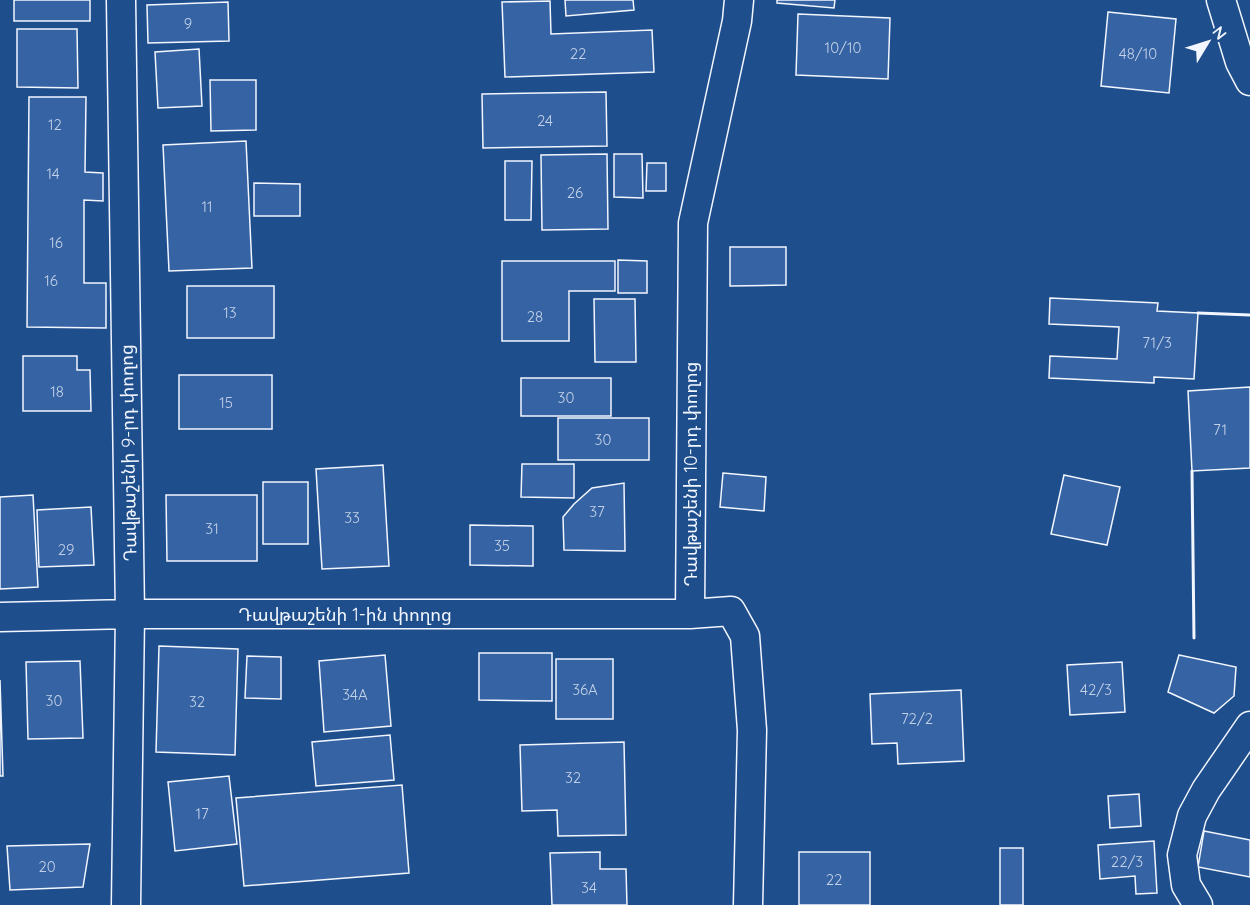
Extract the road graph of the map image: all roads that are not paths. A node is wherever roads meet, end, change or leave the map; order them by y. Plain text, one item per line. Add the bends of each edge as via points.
1 (121, 0) edge
2 (739, 0) edge
3 (1221, 0) edge
4 (1250, 81) edge
5 (690, 614) junction
6 (130, 615) junction
7 (0, 617) edge
8 (1250, 726) edge
9 (126, 905) edge
10 (748, 905) edge
11 (1198, 905) edge

1 - 6 street, Դավթաշենի 9-րդ փողոց
2 - 5 street, Դավթաշենի 10-րդ փողոց via 693,223
3 - 4 street via 1240,62
5 - 6 street, Դավթաշենի 1-ին փողոց
5 - 10 street, Դավթաշենի 10-րդ փողոց via 731,611 745,636 752,730
6 - 7 street, Դավթաշենի 1-ին փողոց
6 - 9 street, Դավթաշենի 9-րդ փողոց
8 - 11 street via 1192,816 1182,855 1186,885

